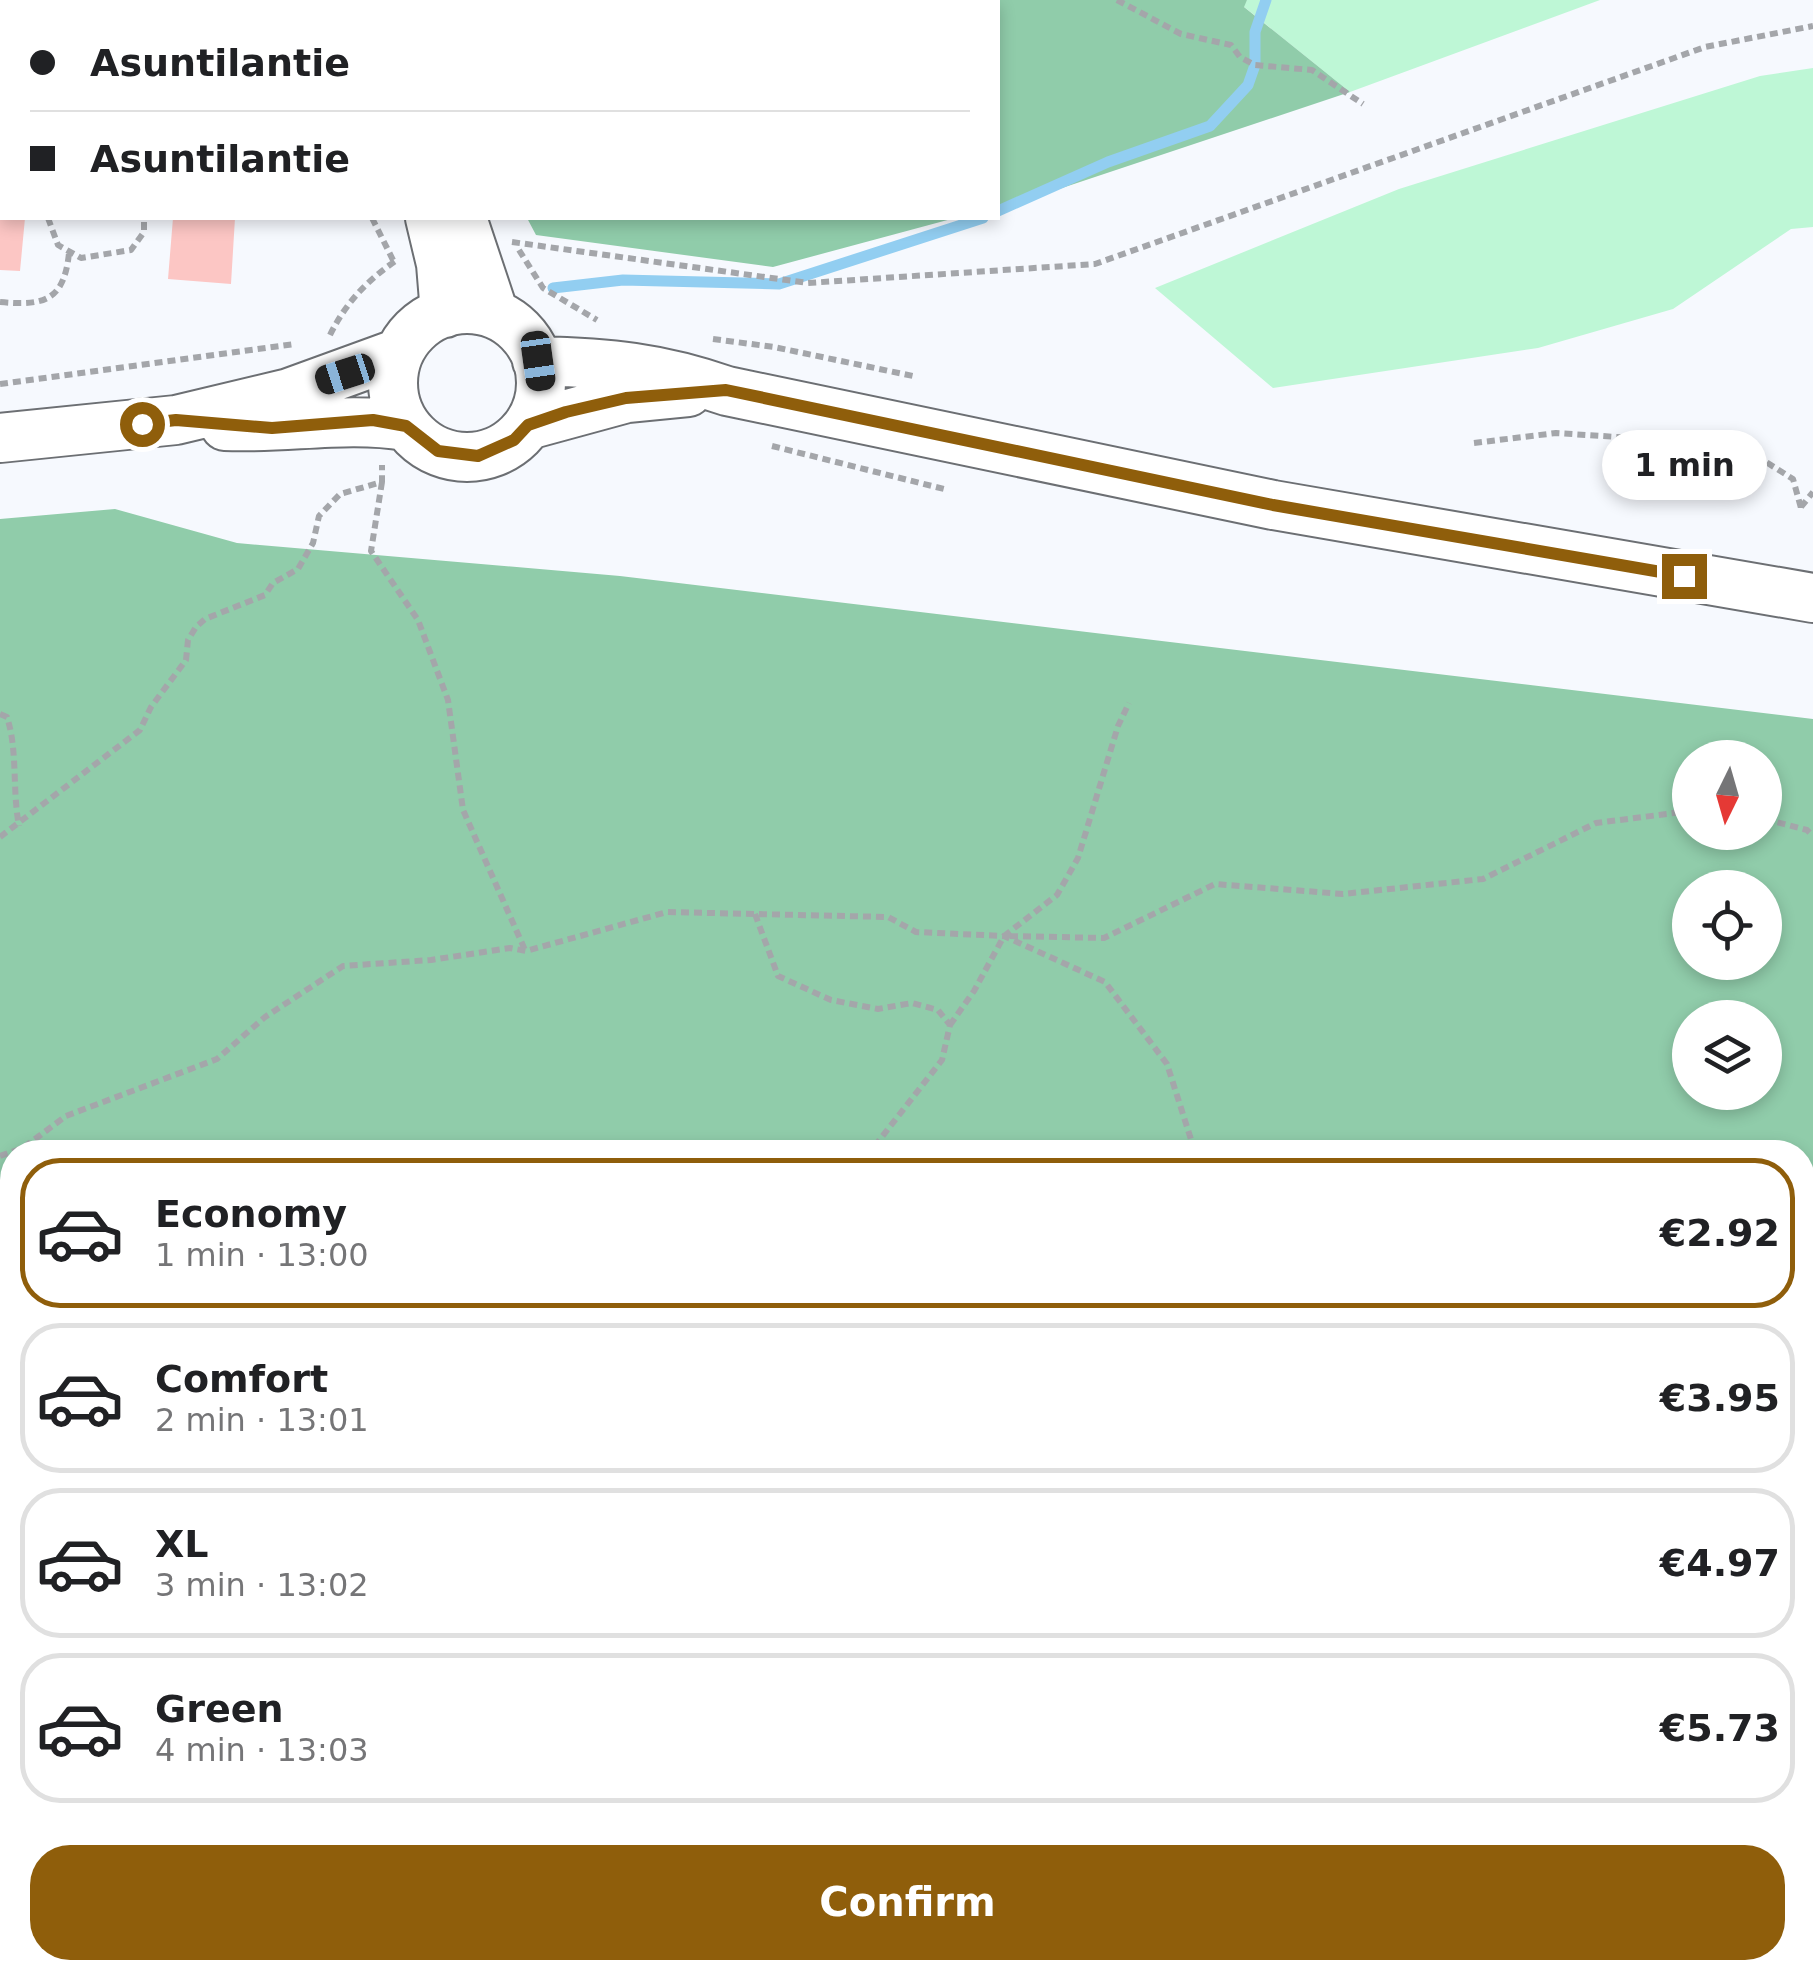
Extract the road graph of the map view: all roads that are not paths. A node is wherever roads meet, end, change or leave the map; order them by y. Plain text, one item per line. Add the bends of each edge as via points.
1 (452, 240) edge
2 (445, 313) junction
3 (494, 314) junction
4 (399, 353) junction
5 (538, 361) junction
6 (726, 390) junction
7 (176, 420) junction
8 (528, 425) junction
9 (0, 438) edge
10 (394, 446) junction
11 (1813, 598) edge

1 - 2 street
1 - 3 street
2 - 3 street
2 - 4 street via 418,328
3 - 5 street via 521,333
4 - 7 street via 289,393
4 - 10 street
5 - 6 street via 670,371
5 - 8 street via 539,394
6 - 8 street via 626,398
6 - 11 street via 1273,505
7 - 9 street
7 - 10 street via 253,428 373,420
8 - 10 street via 506,446 478,456

